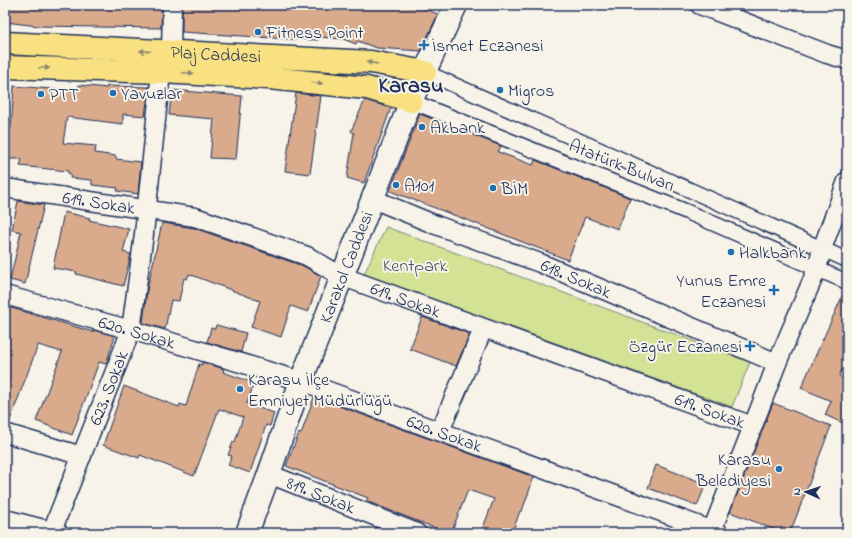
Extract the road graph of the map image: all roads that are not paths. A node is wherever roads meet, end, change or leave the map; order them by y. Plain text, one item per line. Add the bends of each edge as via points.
1 (172, 5) edge
2 (456, 5) edge
3 (700, 5) edge
4 (5, 43) edge
5 (171, 52) junction
6 (847, 60) edge
7 (5, 67) edge
8 (161, 72) junction
9 (425, 72) junction
10 (411, 100) junction
11 (847, 181) edge
12 (5, 188) edge
13 (373, 199) junction
14 (147, 209) junction
15 (822, 249) junction
16 (847, 260) edge
17 (817, 269) junction
18 (341, 276) junction
19 (847, 282) edge
20 (5, 295) edge
21 (483, 329) junction
22 (131, 330) junction
23 (776, 363) junction
24 (301, 381) junction
25 (753, 426) junction
26 (440, 431) junction
27 (5, 433) edge
28 (82, 456) junction
29 (269, 474) junction
30 (5, 519) edge
31 (55, 532) edge
32 (714, 532) edge
33 (247, 533) edge
34 (417, 533) edge

1 - 5 street
2 - 9 main road, Karakol Caddesi
3 - 6 street
5 -> 4 main road, Plaj Caddesi
9 -> 5 main road, Plaj Caddesi via 371,62
7 -> 8 main road, Plaj Caddesi
8 -> 10 main road, Plaj Caddesi via 269,78 367,88
8 - 14 street, 623. Sokak
9 - 10 main road, Karakol Caddesi
9 - 15 street
10 - 13 main road, Karakol Caddesi
10 - 17 street, Atatürk Bulvarı via 685,211
11 - 15 street
12 - 14 street, 619. Sokak
13 - 18 main road, Karakol Caddesi
13 - 23 street, 618. Sokak via 540,263
14 - 18 street, 619. Sokak via 195,217 307,256
14 - 22 street, 623. Sokak
15 - 16 street
15 - 17 street
17 - 19 street, Atatürk Bulvarı
17 - 23 street
18 - 21 street, 619. Sokak
18 - 24 main road, Karakol Caddesi
20 - 22 street, 620. Sokak
21 - 25 street, 619. Sokak
21 - 26 street
22 - 24 street, 620. Sokak
22 - 28 street, 623. Sokak
23 - 25 street
24 - 26 street, 620. Sokak
24 - 29 main road, Karakol Caddesi
25 - 32 street
26 - 32 street, 620. Sokak
27 - 28 street
28 - 31 street, 623. Sokak
29 - 33 main road, Karakol Caddesi
29 - 34 street, 819. Sokak
30 - 31 street

